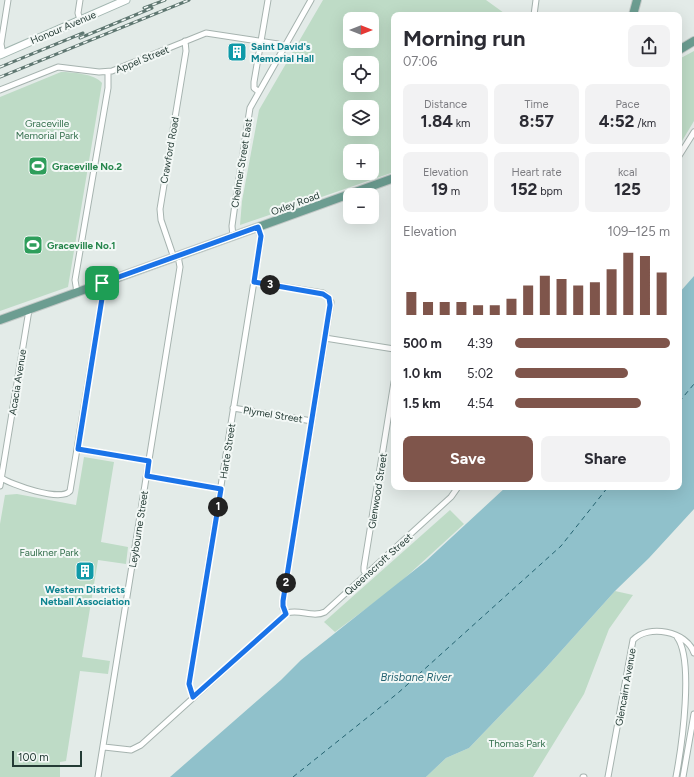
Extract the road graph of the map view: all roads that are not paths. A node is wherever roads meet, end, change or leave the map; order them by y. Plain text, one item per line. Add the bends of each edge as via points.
1 (8, 0) edge
2 (80, 0) edge
3 (124, 0) edge
4 (268, 0) edge
5 (311, 0) edge
6 (536, 0) edge
7 (637, 0) edge
8 (534, 12) edge
9 (635, 12) edge
10 (80, 20) junction
11 (185, 41) junction
12 (261, 41) junction
13 (694, 41) edge
14 (285, 46) junction
15 (682, 48) edge
16 (1, 54) edge
17 (108, 72) junction
18 (0, 90) edge
19 (259, 92) junction
20 (694, 132) edge
21 (682, 151) edge
22 (391, 179) edge
23 (258, 227) junction
24 (233, 237) junction
25 (176, 257) junction
26 (254, 282) junction
27 (102, 283) junction
28 (77, 292) junction
29 (29, 310) junction
30 (0, 320) edge
31 (325, 338) junction
32 (391, 349) edge
33 (391, 400) edge
34 (234, 408) junction
35 (312, 421) junction
36 (78, 449) junction
37 (149, 461) junction
38 (147, 476) junction
39 (1, 477) edge
40 (0, 486) edge
41 (221, 489) junction
42 (457, 490) edge
43 (366, 575) junction
44 (286, 614) junction
45 (674, 635) junction
46 (694, 653) edge
47 (193, 697) junction
48 (694, 714) edge
49 (104, 747) junction
50 (98, 777) edge
51 (608, 777) edge
52 (676, 777) edge
53 (683, 777) edge

1 - 16 street
2 - 10 street
3 - 10 main road, Honour Avenue
4 - 12 street
5 - 14 street, Chelmer Street East
6 - 8 street
7 - 9 main road
10 - 16 main road, Honour Avenue
11 - 12 street, Appel Street via 209,33
11 - 17 street, Appel Street
11 - 25 street, Crawford Road via 186,51 159,212
12 - 14 street, Appel Street
12 - 19 street via 254,85
13 - 15 main road
14 - 19 street, Chelmer Street East
17 - 18 street, Appel Street via 58,67
17 - 28 street via 108,88 75,280
19 - 24 street, Chelmer Street East via 250,112 234,204
20 - 21 street
22 - 23 main road, Oxley Road
23 - 24 main road, Oxley Road
23 - 26 street, Harte Street via 261,236
24 - 25 main road, Oxley Road
25 - 27 main road, Oxley Road
25 - 37 street, Leybourne Street via 180,267
26 - 31 street via 320,293 328,297 330,305
26 - 34 street, Harte Street
27 - 28 main road, Oxley Road
27 - 36 street via 103,292
28 - 29 main road, Oxley Road
29 - 30 main road, Oxley Road
29 - 39 street, Acacia Avenue
31 - 32 street
31 - 35 street
33 - 43 street, Glenwood Street via 364,567
34 - 35 street, Plymel Street
34 - 41 street, Harte Street
35 - 44 street via 283,601
36 - 37 street
36 - 39 street via 72,487 66,494 33,490
37 - 38 street, Leybourne Street
38 - 41 street
38 - 49 street, Leybourne Street
39 - 40 street, Acacia Avenue
41 - 47 street, Harte Street via 189,684
42 - 43 street, Queenscroft Street
43 - 44 street, Queenscroft Street via 323,614
44 - 47 street
45 - 46 street, Glencairn Avenue via 688,642
45 - 51 street, Glencairn Avenue via 650,631 634,640
45 - 52 street via 682,642 687,653 690,693
47 - 49 street via 137,748 131,750
48 - 53 street
49 - 50 street, Leybourne Street

